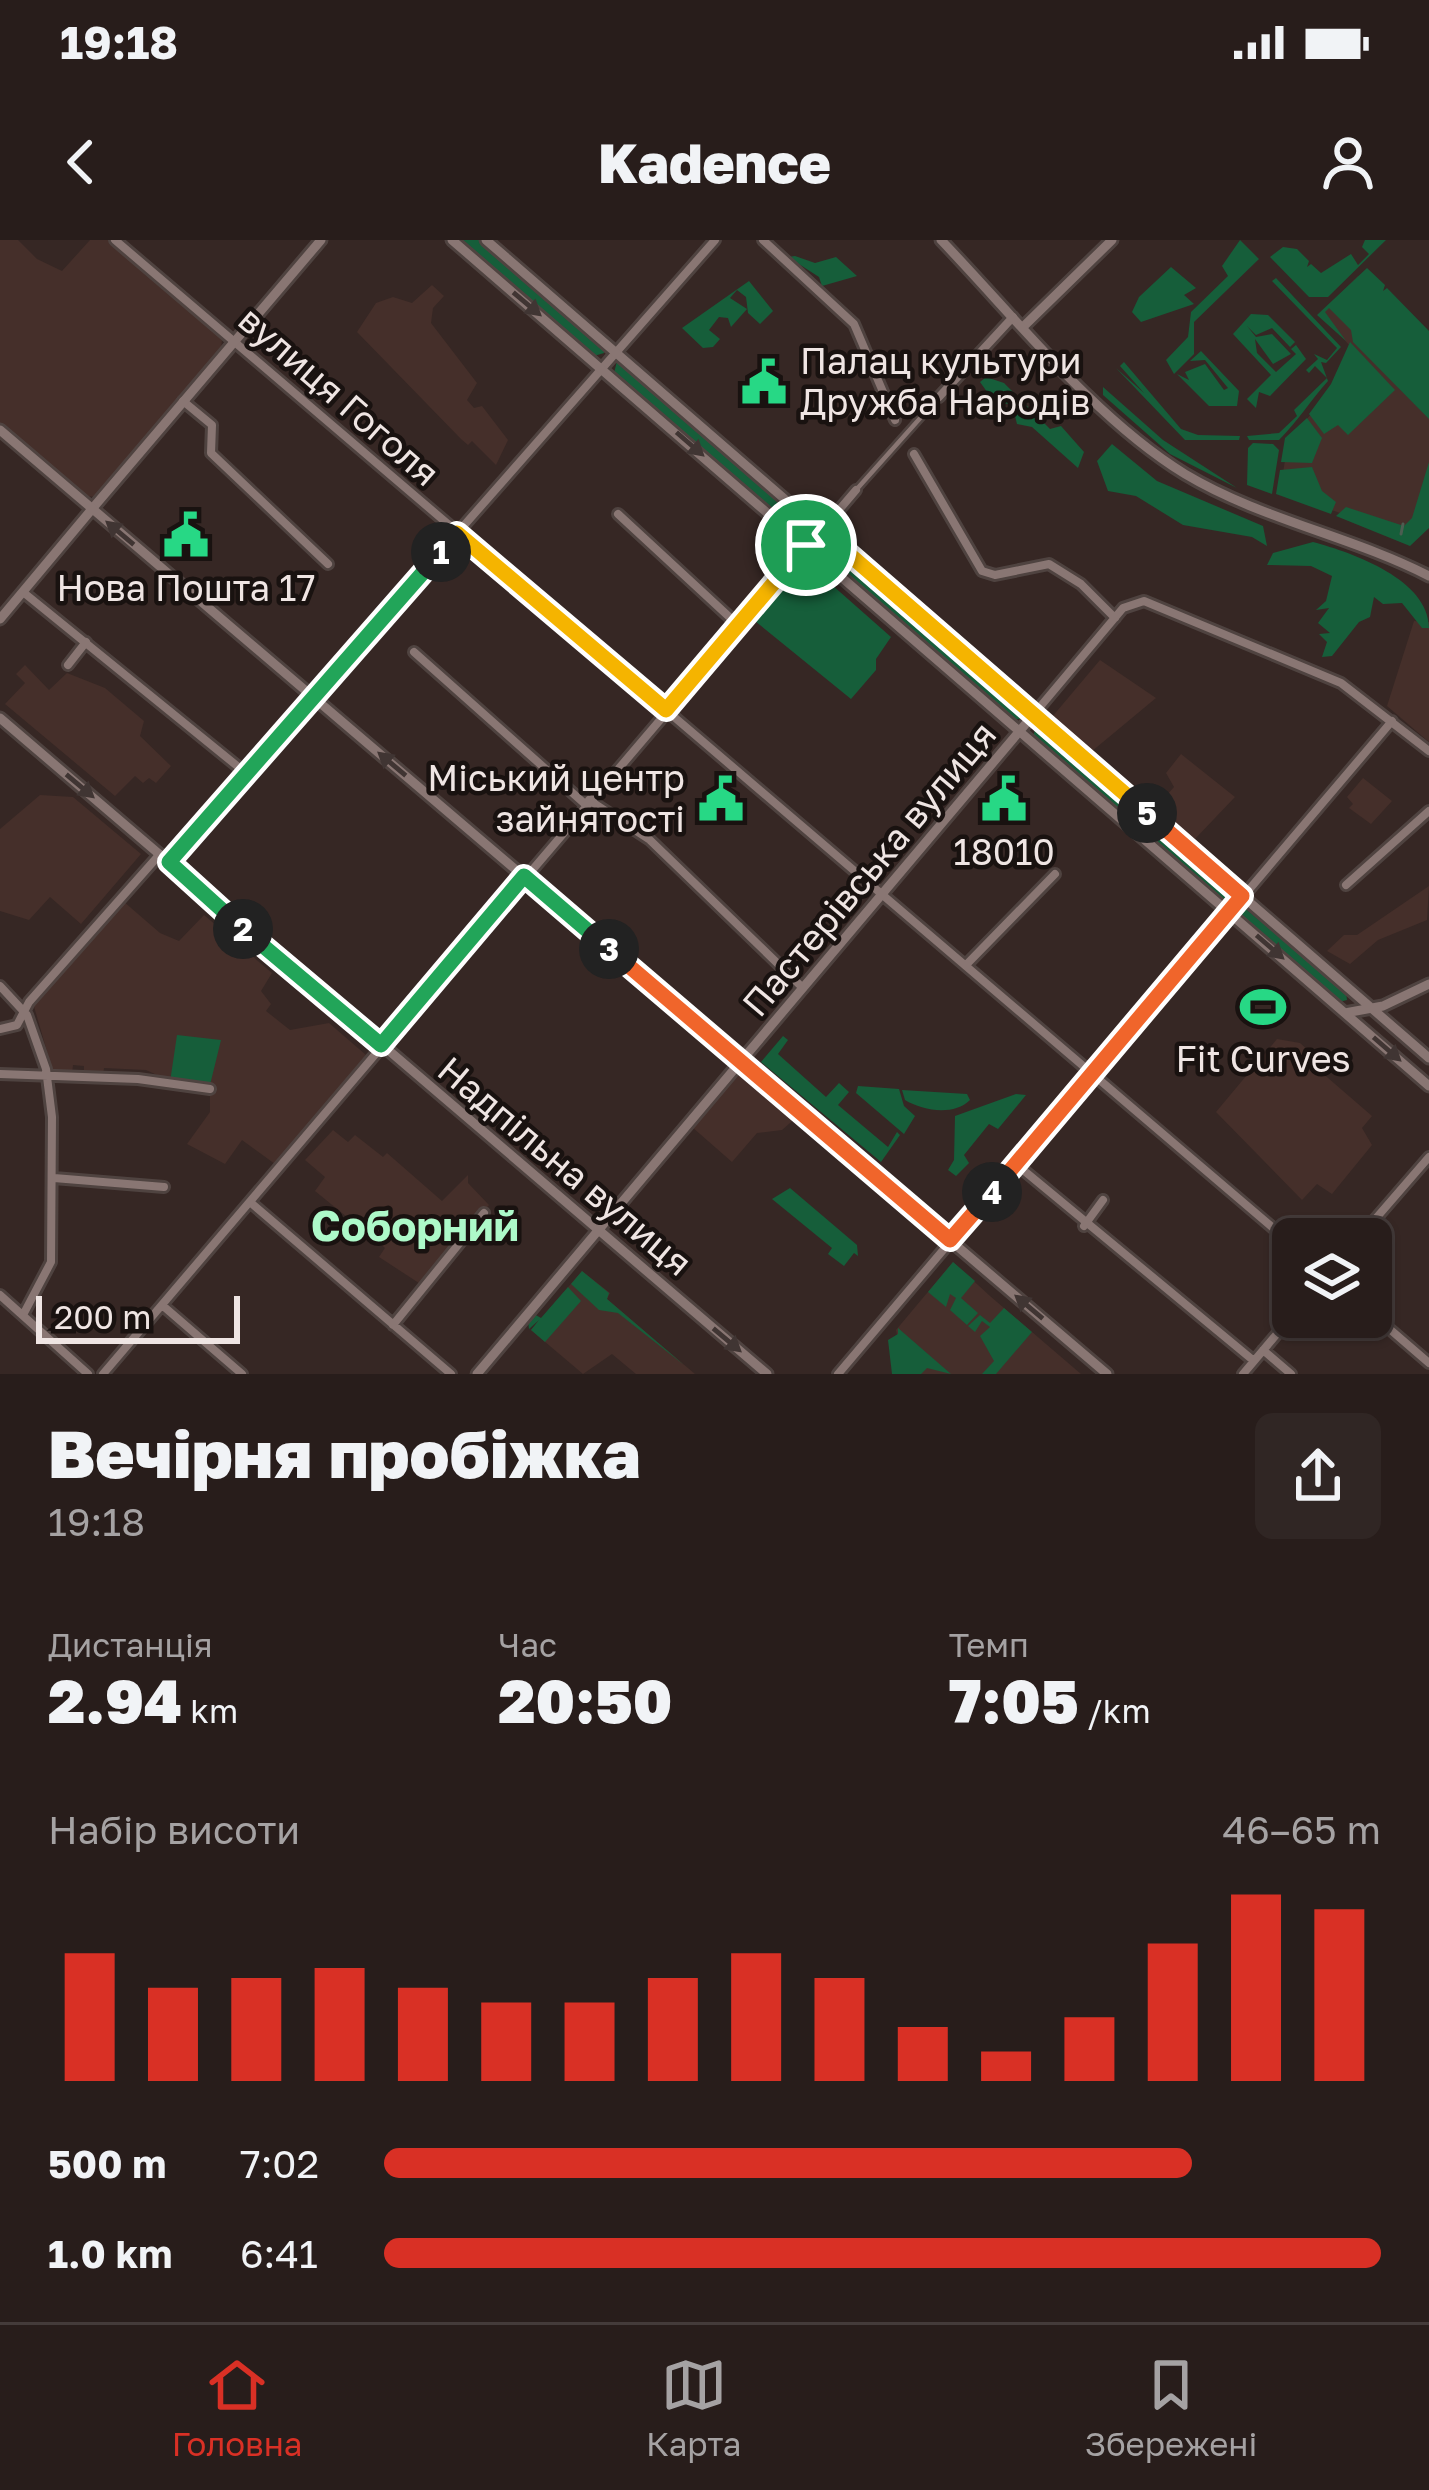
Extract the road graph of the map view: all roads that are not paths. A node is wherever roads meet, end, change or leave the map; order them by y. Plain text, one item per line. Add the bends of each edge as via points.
1 (116, 240) edge
2 (321, 240) edge
3 (452, 240) edge
4 (486, 240) edge
5 (716, 240) edge
6 (763, 240) edge
7 (941, 240) edge
8 (1112, 240) edge
9 (1014, 316) junction
10 (1024, 326) junction
11 (234, 341) junction
12 (616, 351) junction
13 (602, 367) junction
14 (939, 397) joint
15 (183, 401) junction
16 (895, 420) dead end
17 (0, 430) edge
18 (914, 454) dead end
19 (856, 490) joint
20 (92, 509) junction
21 (618, 514) dead end
22 (820, 529) junction
23 (457, 533) junction
24 (806, 545) junction
25 (328, 564) dead end
26 (1429, 576) edge
27 (22, 592) junction
28 (1115, 618) junction
29 (0, 619) edge
30 (738, 625) junction
31 (86, 642) junction
32 (414, 652) dead end
33 (68, 664) dead end
34 (315, 698) junction
35 (666, 710) junction
36 (1034, 714) junction
37 (0, 718) edge
38 (1392, 721) junction
39 (1020, 731) junction
40 (1429, 751) edge
41 (248, 774) junction
42 (587, 802) junction
43 (1429, 811) edge
44 (164, 858) junction
45 (1055, 874) dead end
46 (524, 876) junction
47 (1346, 884) dead end
48 (883, 894) junction
49 (1242, 896) junction
50 (1229, 912) junction
51 (966, 965) junction
52 (1429, 984) edge
53 (0, 986) edge
54 (803, 988) junction
55 (25, 1010) junction
56 (1372, 1010) junction
57 (1345, 1012) junction
58 (0, 1029) edge
59 (381, 1045) junction
60 (1429, 1058) edge
61 (741, 1062) junction
62 (47, 1073) junction
63 (0, 1074) edge
64 (1093, 1075) junction
65 (1429, 1086) edge
66 (210, 1089) dead end
67 (1429, 1157) edge
68 (1016, 1164) junction
69 (54, 1178) junction
70 (164, 1187) dead end
71 (1102, 1200) dead end
72 (250, 1202) junction
73 (484, 1213) dead end
74 (1376, 1218) edge
75 (1084, 1226) junction
76 (1272, 1227) edge
77 (599, 1231) junction
78 (950, 1240) junction
79 (0, 1294) edge
80 (162, 1305) junction
81 (23, 1315) junction
82 (393, 1325) junction
83 (1392, 1330) edge
84 (1274, 1338) edge
85 (1263, 1350) junction
86 (1254, 1361) junction
87 (1429, 1363) edge
88 (88, 1374) edge
89 (103, 1374) edge
90 (242, 1374) edge
91 (451, 1374) edge
92 (477, 1374) edge
93 (767, 1374) edge
94 (838, 1374) edge
95 (1107, 1374) edge
96 (1243, 1374) edge
97 (1291, 1374) edge

1 - 11 street, вулиця Гоголя
2 - 11 main road
3 -> 13 main road
4 - 12 main road
5 - 12 street
6 - 16 street via 854,324
7 - 9 main road
8 - 10 main road
9 - 10 main road
9 - 14 street
10 - 26 main road via 1118,421 1184,473
11 - 15 main road
11 - 23 street, вулиця Гоголя
12 - 13 street
12 - 22 main road
13 - 23 street
13 -> 24 main road
14 - 19 street
15 - 20 main road
15 - 25 street via 212,425 211,453
17 - 20 main road
18 - 28 street via 982,572 1049,564
19 - 22 street
20 - 27 main road
34 -> 20 main road
21 - 30 street
22 - 24 street
22 - 36 main road
23 - 34 street
23 - 35 street, вулиця Гоголя
24 - 30 street
24 - 39 main road
27 - 29 main road
27 - 31 street
28 - 36 street, Пастерівська вулиця
28 - 38 street via 1135,601 1165,608 1330,677
30 - 35 street
31 - 33 street
31 - 41 street
32 - 42 street
34 - 41 street
46 -> 34 main road
35 - 42 street
35 - 48 street, вулиця Гоголя
36 - 39 main road, Пастерівська вулиця
36 - 49 main road
37 -> 44 main road, Надпільна вулиця
38 - 40 street
38 - 49 street
39 - 48 main road, Пастерівська вулиця
39 - 50 main road
41 - 44 street
42 - 46 street
42 - 54 street via 650,840
43 - 47 street
44 - 55 street
44 - 59 main road, Надпільна вулиця
45 - 51 street
46 - 59 street
46 - 61 main road
48 - 51 street, вулиця Гоголя
48 - 54 main road, Пастерівська вулиця
49 - 50 street
49 - 56 main road
50 -> 57 main road
50 - 64 street
51 - 64 street, вулиця Гоголя
52 - 56 main road
53 - 55 street
54 - 61 main road, Пастерівська вулиця
55 - 58 street via 16,1026
55 - 62 street
56 - 57 main road
56 - 60 main road
57 -> 65 main road
59 - 72 street
59 - 77 main road, Надпільна вулиця
61 - 77 main road, Пастерівська вулиця
61 - 78 main road
62 - 63 street
62 - 66 street
62 - 69 street
64 - 68 street
64 - 76 street, вулиця Гоголя
67 - 74 street
68 - 75 street
68 - 78 street
69 - 70 street
69 - 81 street via 51,1262
71 - 75 street
72 - 80 street
72 - 82 street
73 - 82 street
75 - 86 street
77 - 92 main road, Пастерівська вулиця
77 -> 93 main road, Надпільна вулиця
78 - 94 street
95 -> 78 main road
79 - 81 street
80 - 89 street
80 - 90 street
81 - 88 street
82 - 91 street
83 - 87 street
84 - 85 street
85 - 86 street
85 - 97 street
86 - 96 street

